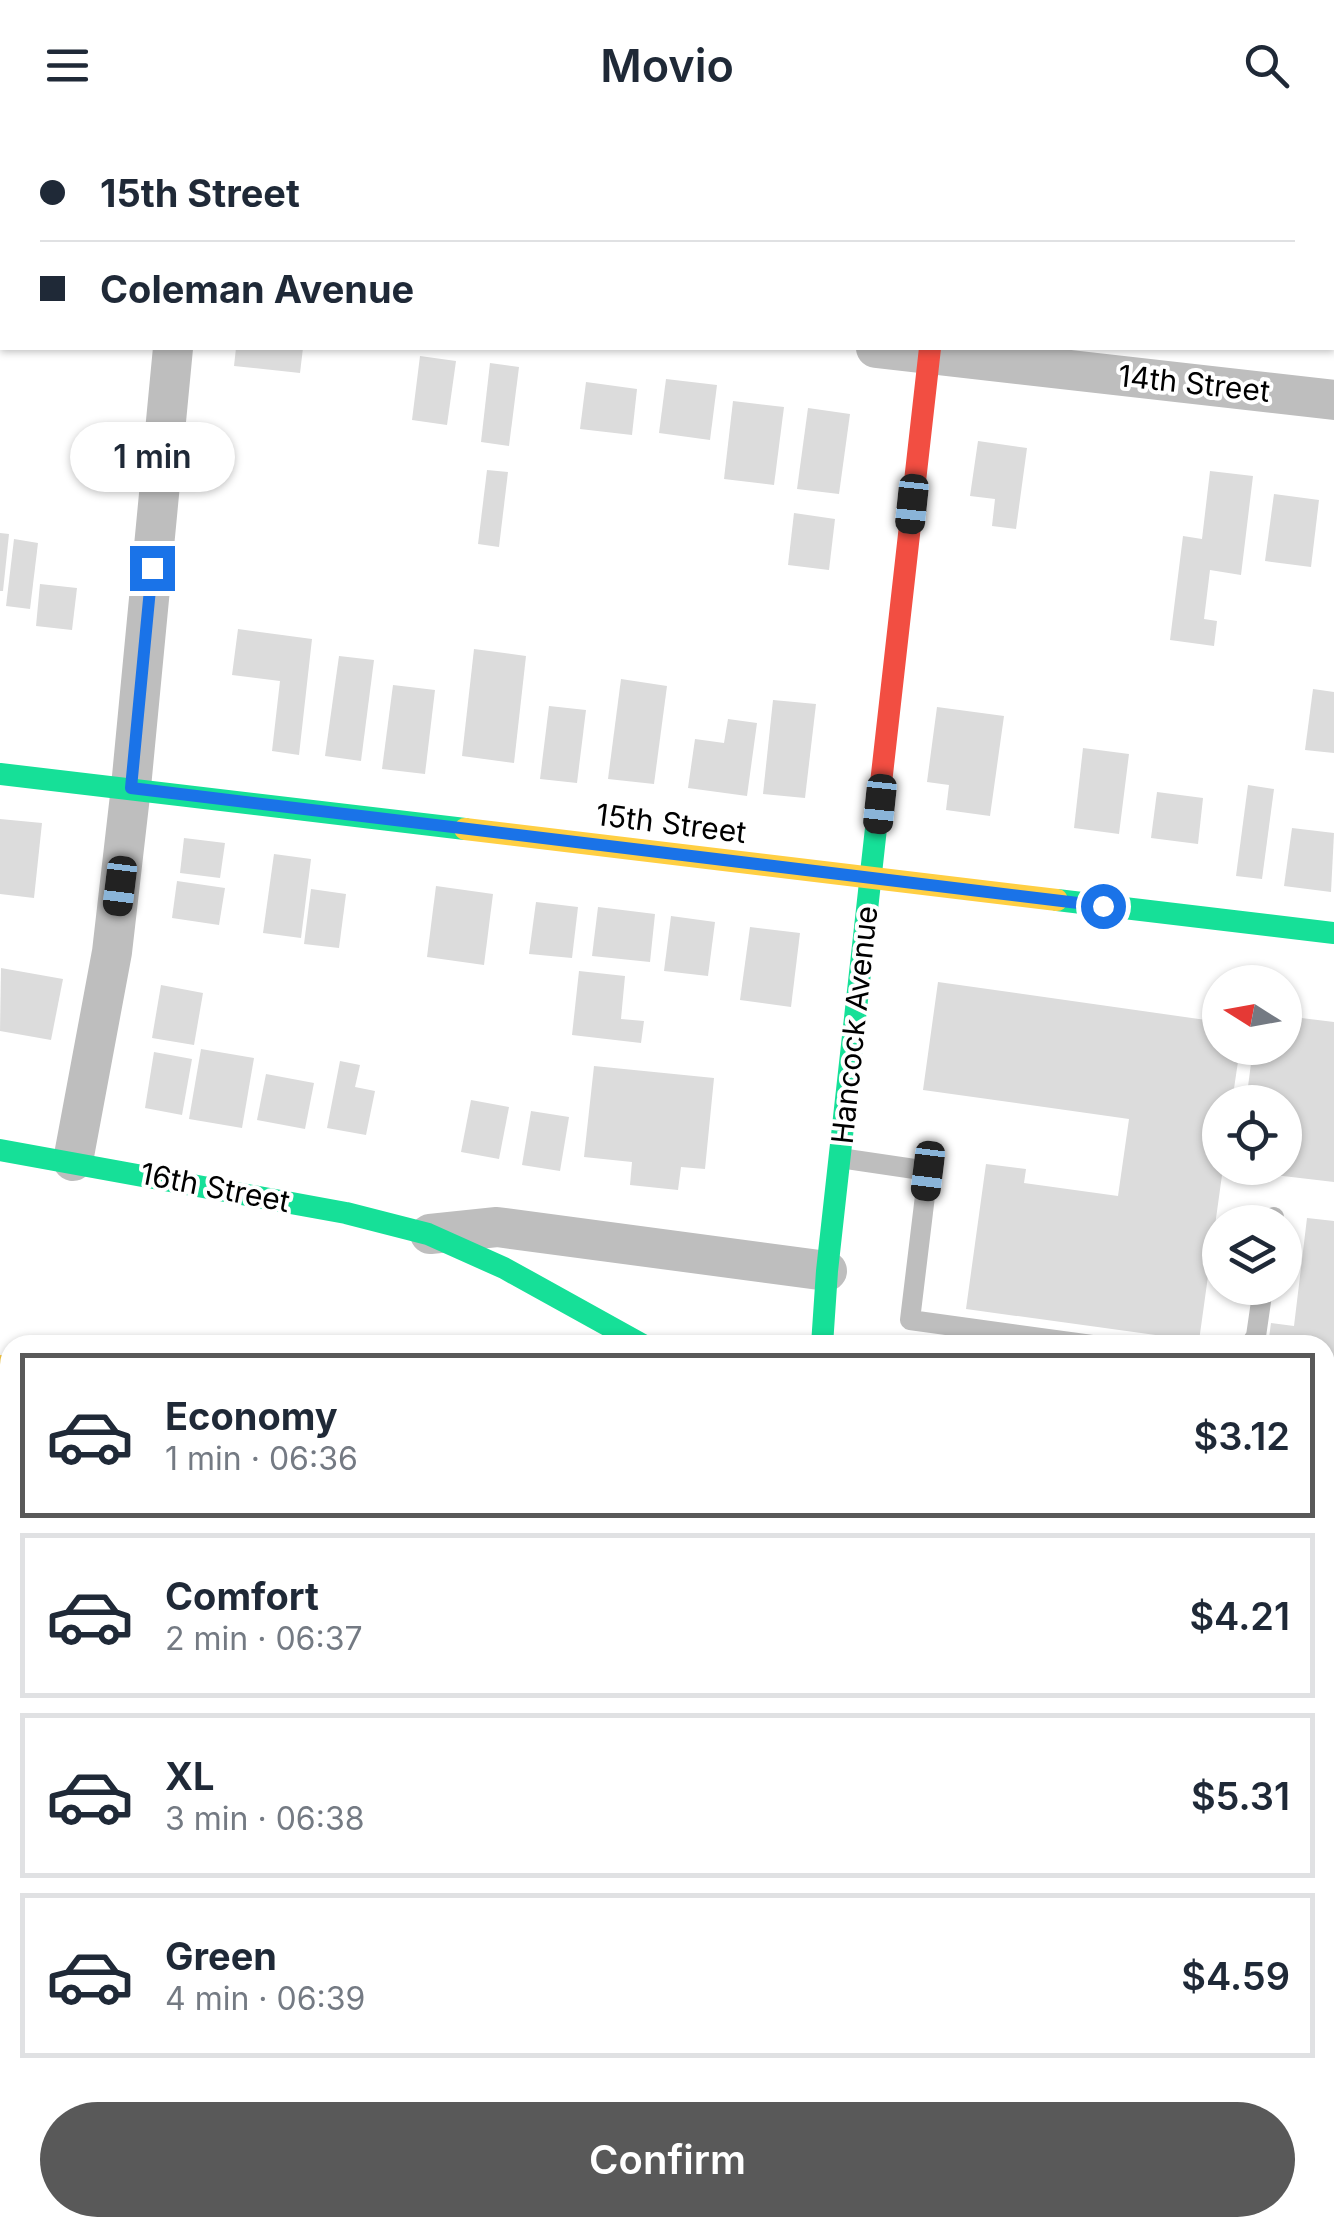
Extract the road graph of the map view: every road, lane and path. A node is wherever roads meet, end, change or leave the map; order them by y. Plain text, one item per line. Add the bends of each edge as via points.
1 (173, 350) edge
2 (930, 351) edge
3 (1334, 400) edge
4 (0, 774) edge
5 (131, 788) junction
6 (871, 879) junction
7 (1334, 933) edge
8 (0, 1150) edge
9 (840, 1158) junction
10 (73, 1161) junction
11 (428, 1234) junction
12 (827, 1271) junction
13 (1261, 1305) edge
14 (624, 1335) edge
15 (823, 1335) edge
16 (1019, 1335) edge
17 (1256, 1335) edge

1 - 5 street
2 - 3 street, 14th Street
2 - 6 main road, Hancock Avenue
4 - 5 main road, 15th Street
5 - 6 main road, 15th Street
5 - 10 street via 112,952
6 - 7 main road, 15th Street
6 - 9 main road, Hancock Avenue
8 - 10 main road, 16th Street
9 - 12 main road, Hancock Avenue
9 - 16 lane via 928,1171 910,1320
10 - 11 main road, 16th Street
11 - 12 street, 16th Street via 497,1227
11 - 14 main road, 16th Street
12 - 15 main road, Hancock Avenue
13 - 17 lane

